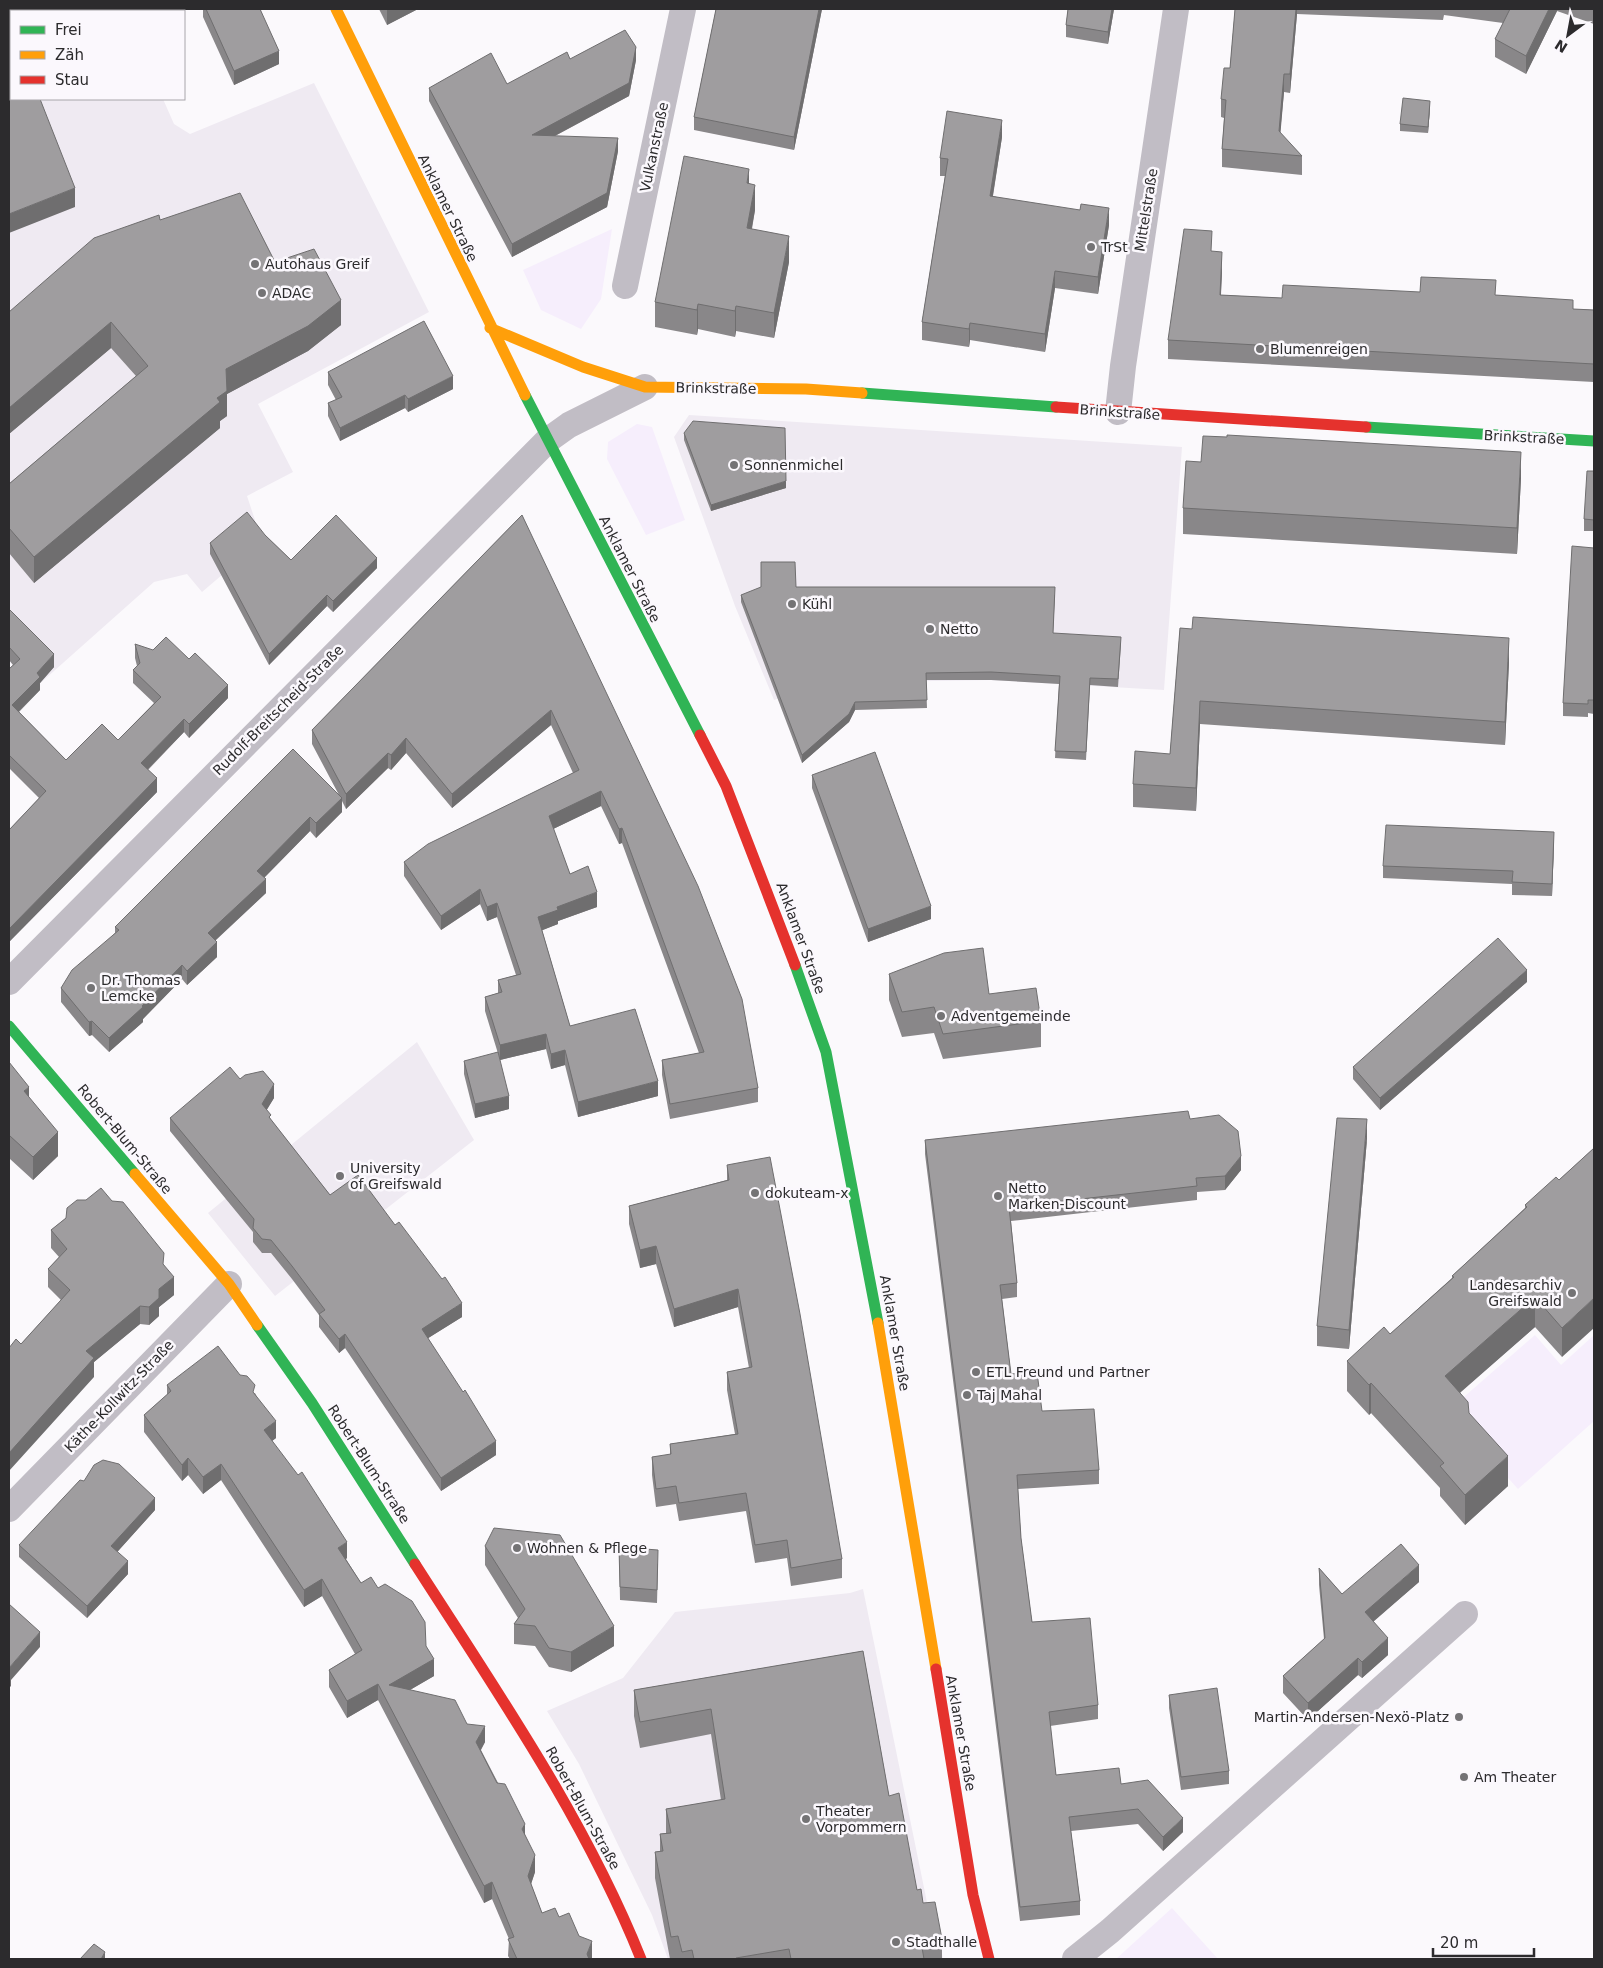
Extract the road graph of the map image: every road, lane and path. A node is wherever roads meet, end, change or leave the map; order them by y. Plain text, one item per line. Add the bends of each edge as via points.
1 (336, 9) edge
2 (683, 9) edge
3 (1176, 9) edge
4 (624, 286) dead end
5 (490, 328) junction
6 (645, 388) junction
7 (1118, 412) junction
8 (548, 440) junction
9 (1594, 440) edge
10 (9, 982) edge
11 (9, 1026) edge
12 (229, 1284) junction
13 (9, 1509) edge
14 (1465, 1614) dead end
15 (641, 1959) edge
16 (989, 1959) edge
17 (1074, 1959) edge

1 - 5 street, Anklamer Straße
2 - 4 street, Vulkanstraße
3 - 7 street, Mittelstraße
5 - 6 street, Brinkstraße
5 - 8 street, Anklamer Straße
6 - 7 street, Brinkstraße via 806,390
6 - 8 street, Brinkstraße via 569,425
7 - 9 street, Brinkstraße
8 - 10 street, Rudolf-Breitscheid-Straße
8 - 16 street, Anklamer Straße via 726,786 774,906 826,1052 874,1297 973,1895
11 - 12 street, Robert-Blum-Straße
12 - 13 street, Käthe-Kollwitz-Straße
12 - 15 street, Robert-Blum-Straße via 312,1403 556,1785 618,1902
14 - 17 street via 1110,1931

